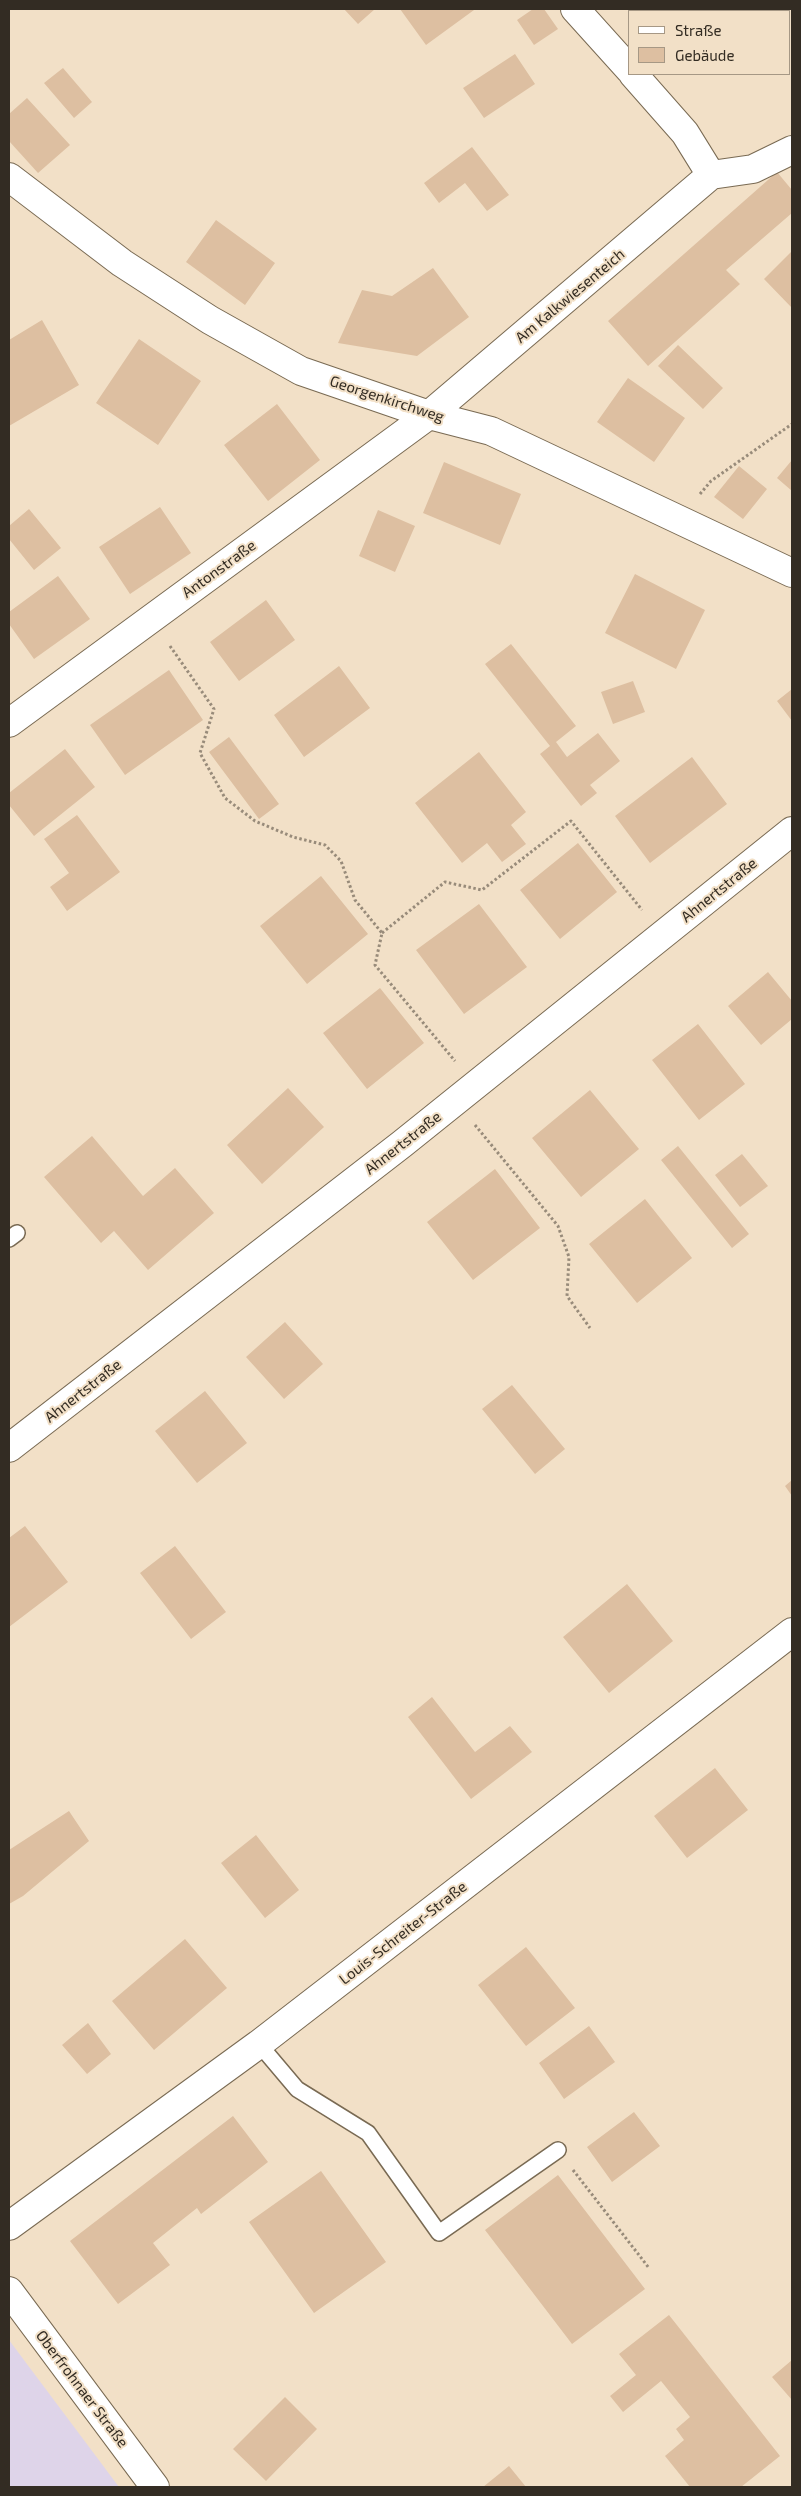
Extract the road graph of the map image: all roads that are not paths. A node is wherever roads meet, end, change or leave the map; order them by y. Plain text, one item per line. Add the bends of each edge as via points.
1 (575, 9) edge
2 (628, 68) edge
3 (634, 75) edge
4 (792, 150) edge
5 (711, 175) junction
6 (9, 177) edge
7 (429, 415) junction
8 (792, 573) edge
9 (9, 723) edge
10 (792, 831) edge
11 (9, 1448) edge
12 (792, 1632) edge
13 (259, 2044) junction
14 (558, 2150) road end
15 (9, 2226) edge
16 (9, 2291) edge
17 (155, 2487) edge

1 - 2 street
3 - 5 street via 685,133
4 - 5 street via 753,169
5 - 7 street, Am Kalkwiesenteich
6 - 7 street, Georgenkirchweg via 122,263 210,320 301,370
7 - 8 street, Georgenkirchweg via 491,431
7 - 9 street, Antonstraße
10 - 11 street, Ahnertstraße via 466,1093
12 - 13 street, Louis-Schreiter-Straße
13 - 14 lane via 297,2089 368,2133 439,2233
13 - 15 street, Louis-Schreiter-Straße
16 - 17 street, Oberfrohnaer Straße

